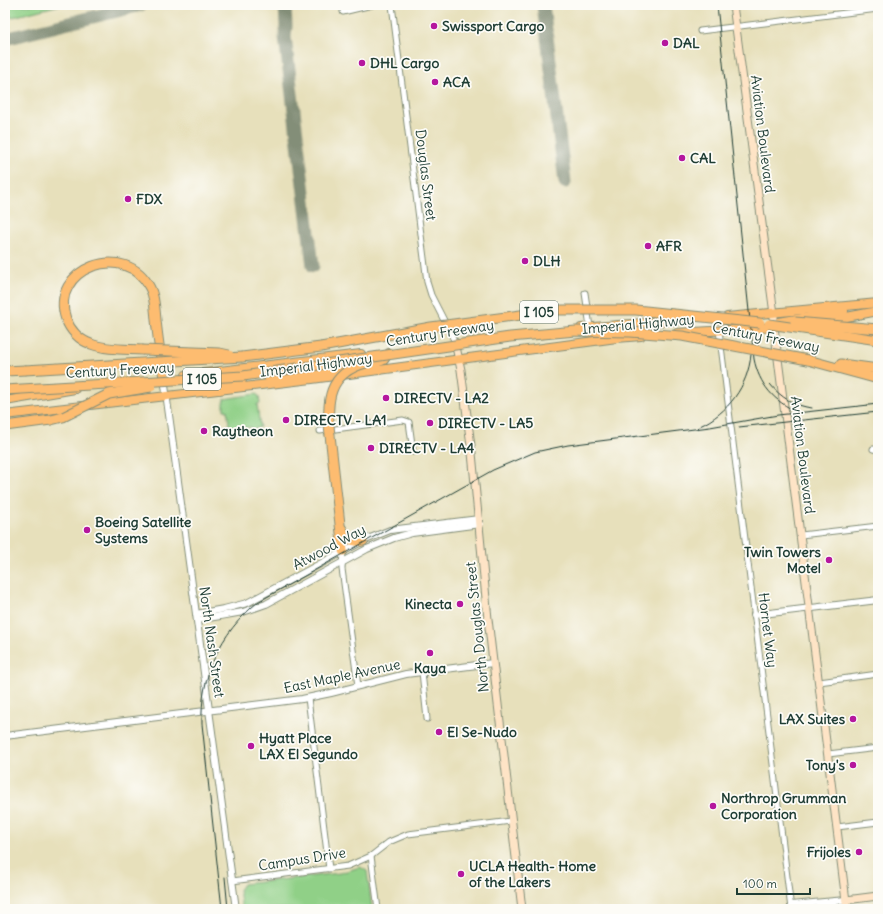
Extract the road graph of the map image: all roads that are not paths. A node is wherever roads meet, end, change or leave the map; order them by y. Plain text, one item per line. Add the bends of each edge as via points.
1 (372, 5) edge
2 (392, 5) edge
3 (733, 5) edge
4 (878, 9) edge
5 (343, 12) dead end
6 (736, 27) junction
7 (700, 31) dead end
8 (585, 294) dead end
9 (876, 303) edge
10 (874, 312) edge
11 (774, 314) junction
12 (671, 320) junction
13 (772, 326) junction
14 (590, 327) junction
15 (878, 329) edge
16 (719, 330) junction
17 (878, 340) edge
18 (589, 341) junction
19 (455, 342) junction
20 (394, 352) junction
21 (242, 357) junction
22 (459, 359) junction
23 (808, 360) junction
24 (309, 361) junction
25 (878, 369) edge
26 (5, 371) edge
27 (311, 375) junction
28 (243, 376) junction
29 (164, 378) junction
30 (878, 379) edge
31 (5, 390) edge
32 (167, 395) junction
33 (5, 401) edge
34 (5, 414) edge
35 (5, 426) edge
36 (320, 431) dead end
37 (414, 452) dead end
38 (480, 522) junction
39 (878, 526) edge
40 (341, 528) junction
41 (801, 535) junction
42 (363, 541) junction
43 (343, 551) junction
44 (342, 562) junction
45 (878, 600) edge
46 (810, 608) junction
47 (196, 614) junction
48 (754, 615) junction
49 (197, 620) junction
50 (493, 663) junction
51 (422, 672) junction
52 (878, 674) edge
53 (819, 682) junction
54 (358, 686) junction
55 (308, 698) junction
56 (209, 711) junction
57 (427, 719) dead end
58 (5, 736) edge
59 (878, 748) edge
60 (828, 754) junction
61 (512, 821) junction
62 (878, 822) edge
63 (837, 827) junction
64 (371, 856) junction
65 (329, 868) junction
66 (232, 881) junction
67 (878, 896) edge
68 (846, 900) junction
69 (791, 907) edge
70 (236, 909) edge
71 (378, 909) edge
72 (522, 909) edge
73 (847, 909) edge

1 - 5 street
2 - 19 street, Douglas Street via 427,282
3 - 6 main road, Aviation Boulevard
4 - 6 street
6 - 7 street
6 - 11 main road, Aviation Boulevard
8 - 14 street
9 - 11 main road, Imperial Highway
9 - 13 main road via 864,308 779,322
10 - 13 main road via 847,318
11 - 12 main road, Imperial Highway
11 - 13 main road, Aviation Boulevard
12 - 14 main road, Imperial Highway
12 - 18 main road via 597,334
13 - 15 highway, bridge via 793,322
13 - 16 main road, Imperial Highway
13 - 17 highway, Century Freeway / I 105, bridge
13 - 21 highway, Century Freeway / I 105, bridge via 636,310 558,310
13 - 41 main road, Aviation Boulevard
14 - 19 main road, Imperial Highway
16 - 18 main road, Imperial Highway
16 - 48 street, Hornet Way
18 - 22 main road, Imperial Highway
19 - 20 main road, Imperial Highway
19 - 22 main road, North Douglas Street
20 - 23 highway, Century Freeway / I 105, bridge via 510,337 605,331 682,336
20 - 24 main road, Imperial Highway
20 - 27 main road via 374,364
20 - 28 highway, Century Freeway / I 105, bridge
20 - 40 highway, bridge via 352,368 333,387 328,404 328,417
21 - 26 highway, Century Freeway / I 105, bridge
21 - 29 highway, bridge via 220,353 120,349 90,344 73,332 63,305 67,289 86,268 99,263 123,264 134,268 142,276 150,288
22 - 27 main road, Imperial Highway
22 - 38 main road, North Douglas Street
23 - 25 highway, Century Freeway / I 105
23 - 30 highway
24 - 27 street
24 - 29 main road, Imperial Highway
27 - 32 main road, Imperial Highway via 219,390
28 - 31 highway, Century Freeway / I 105, bridge
28 - 35 highway, bridge via 126,390 96,399 63,417
29 - 32 street, North Nash Street
29 - 33 main road, Imperial Highway
32 - 34 main road, Imperial Highway
32 - 47 street, North Nash Street
36 - 37 street via 403,420 409,422
38 - 42 street, Atwood Way via 402,527
38 - 44 street, Atwood Way via 402,535 367,548
38 - 50 main road, North Douglas Street
39 - 41 street
40 - 42 highway via 354,542
40 - 43 highway
41 - 46 main road, Aviation Boulevard
42 - 43 street, Atwood Way
43 - 44 street
43 - 47 street, Atwood Way via 248,603
44 - 49 street, Atwood Way via 266,604 243,612
44 - 54 street
45 - 46 street
46 - 48 street
46 - 53 main road, Aviation Boulevard
47 - 49 street, North Nash Street
48 - 69 street, Hornet Way
49 - 56 street, North Nash Street
50 - 51 street, East Maple Avenue
50 - 61 main road, North Douglas Street
51 - 54 street, East Maple Avenue
51 - 57 street
52 - 53 street
53 - 60 main road, Aviation Boulevard
54 - 55 street, East Maple Avenue
55 - 56 street, East Maple Avenue
55 - 65 street
56 - 58 street, East Maple Avenue
56 - 66 street, North Nash Street
59 - 60 street
60 - 63 main road, Aviation Boulevard
61 - 64 street, Campus Drive via 408,834 388,842
61 - 72 main road, North Douglas Street
62 - 63 street
63 - 68 main road, Aviation Boulevard
64 - 65 street, Campus Drive via 348,866
64 - 71 street
65 - 66 street, Campus Drive
66 - 70 street, North Nash Street
67 - 68 main road
68 - 69 street
68 - 73 main road, Aviation Boulevard

